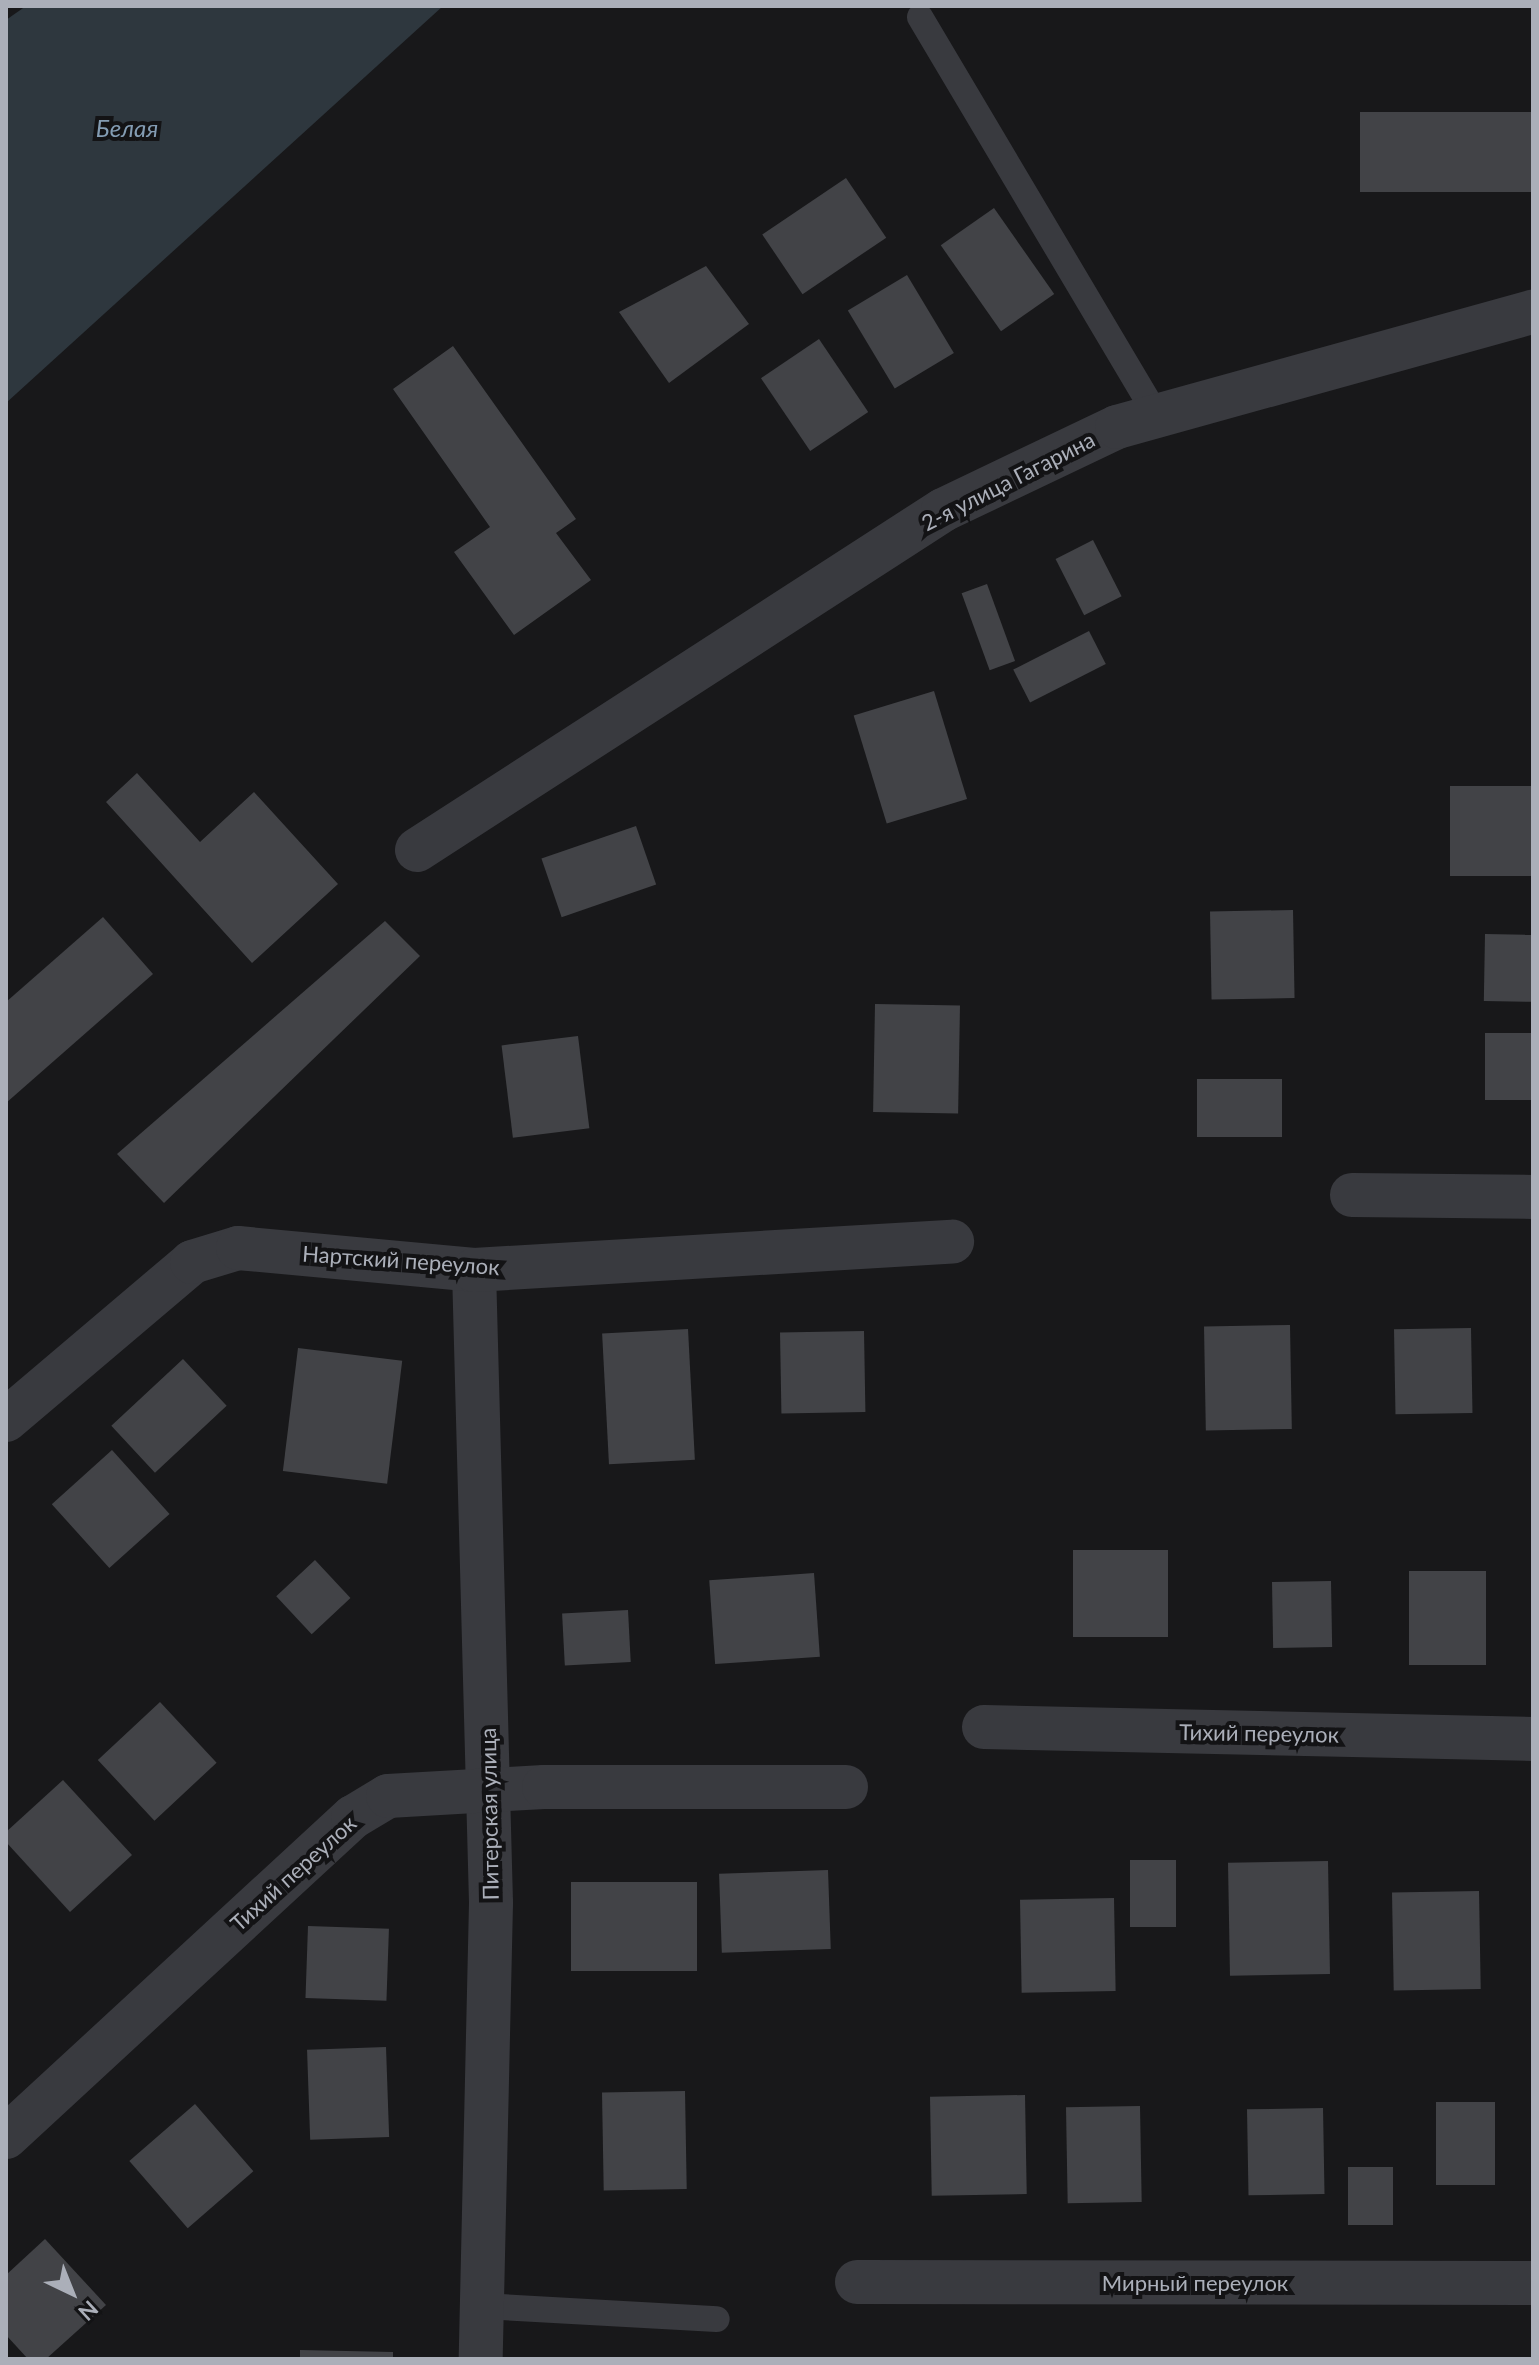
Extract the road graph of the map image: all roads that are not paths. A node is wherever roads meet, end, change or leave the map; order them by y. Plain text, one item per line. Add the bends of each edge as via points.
1 (920, 17) dead end
2 (1533, 312) edge
3 (1156, 415) junction
4 (417, 850) dead end
5 (1352, 1195) dead end
6 (1533, 1197) edge
7 (952, 1242) dead end
8 (474, 1270) junction
9 (6, 1420) edge
10 (984, 1727) dead end
11 (1533, 1739) edge
12 (846, 1787) dead end
13 (490, 1791) junction
14 (6, 2137) edge
15 (857, 2282) dead end
16 (1533, 2283) edge
17 (482, 2306) junction
18 (717, 2319) dead end
19 (481, 2359) edge

1 - 3 lane
2 - 3 street, 2-я улица Гагарина
3 - 4 street, 2-я улица Гагарина via 1117,427 943,510
5 - 6 street
7 - 8 street, Нартский переулок
8 - 9 street, Нартский переулок via 238,1248 192,1262
8 - 13 street, Питерская улица
10 - 11 street, Тихий переулок
12 - 13 street, Тихий переулок
13 - 14 street, Тихий переулок via 388,1796 353,1817
13 - 17 street, Питерская улица
15 - 16 street, Мирный переулок
17 - 18 lane
17 - 19 street, Питерская улица

